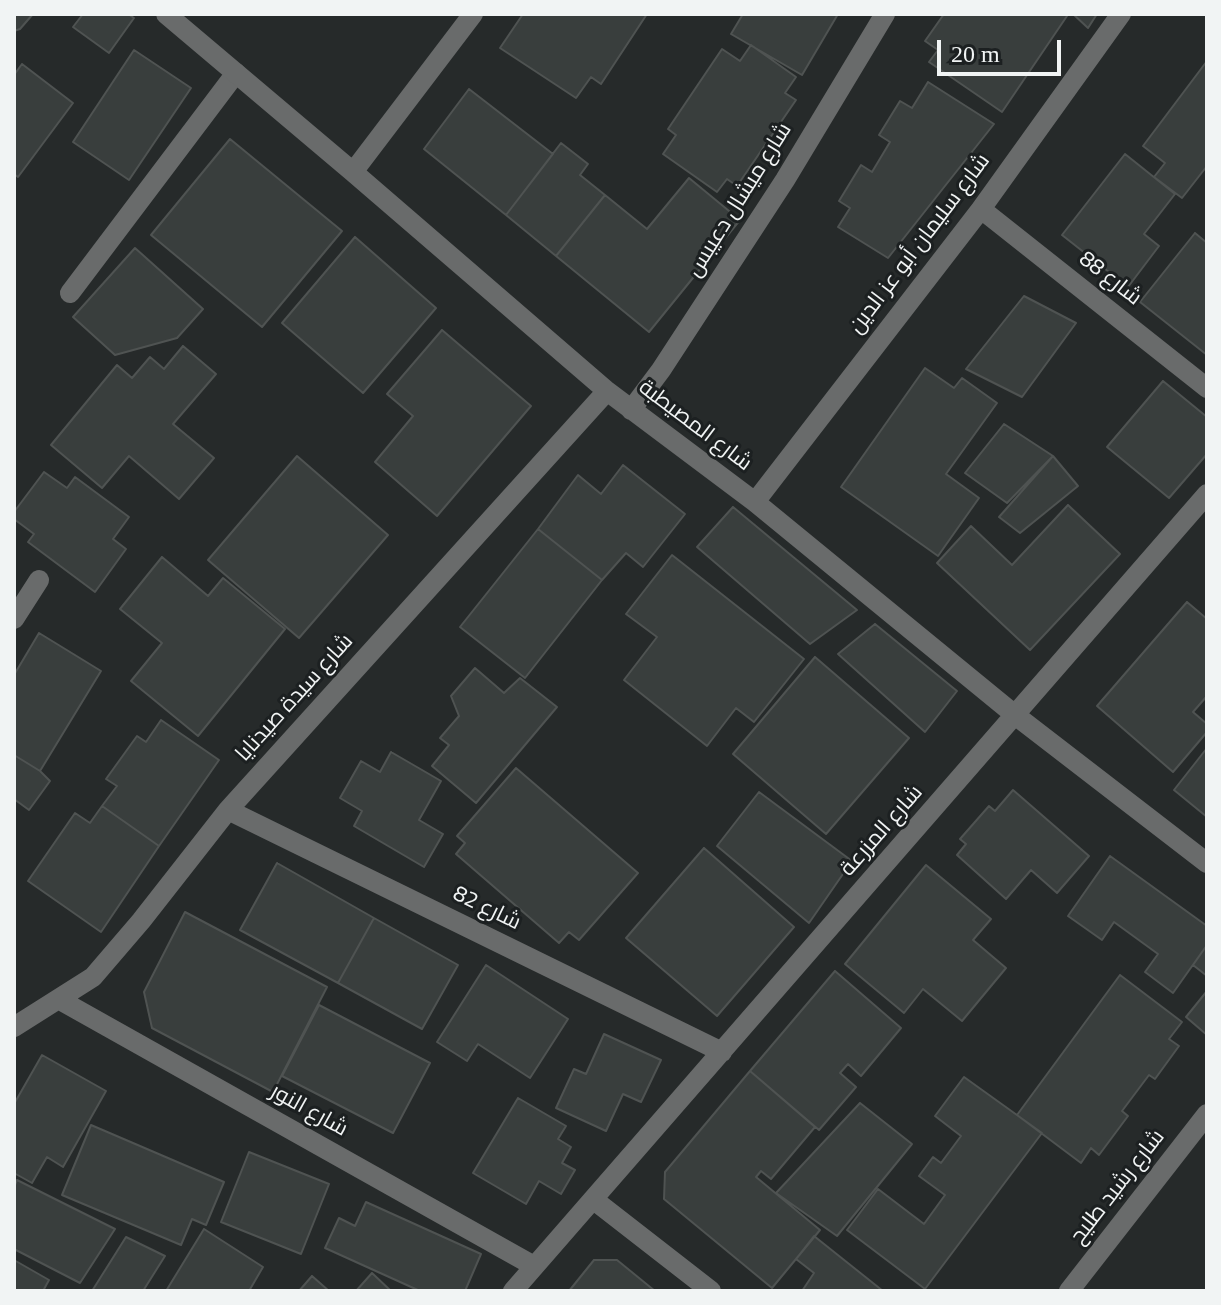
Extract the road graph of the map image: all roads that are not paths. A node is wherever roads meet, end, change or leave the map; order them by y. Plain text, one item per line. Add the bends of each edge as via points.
1 (166, 14) edge
2 (473, 14) edge
3 (885, 14) edge
4 (1121, 14) edge
5 (236, 73) junction
6 (353, 172) junction
7 (981, 209) junction
8 (70, 293) dead end
9 (1207, 388) edge
10 (607, 391) junction
11 (631, 410) junction
12 (1207, 494) edge
13 (755, 502) junction
14 (39, 580) dead end
15 (14, 619) edge
16 (1015, 715) junction
17 (228, 810) junction
18 (1207, 863) edge
19 (60, 1000) junction
20 (14, 1027) edge
21 (722, 1052) junction
22 (1207, 1114) edge
23 (594, 1200) junction
24 (534, 1266) junction
25 (513, 1291) edge
26 (711, 1291) edge
27 (1069, 1291) edge

1 - 5 street, شارع المصيطبة
2 - 6 street
3 - 11 street, شارع ميشال دعيبس via 785,180
4 - 7 street, شارع سليمان أبو عز الدين
5 - 6 street, شارع المصيطبة
5 - 8 street
6 - 10 street, شارع المصيطبة
7 - 9 street, شارع 88
7 - 13 street, شارع سليمان أبو عز الدين
10 - 11 street, شارع المصيطبة
10 - 17 street, شارع سيدة صيدنايا
11 - 13 street, شارع المصيطبة
12 - 16 street, شارع المزرعة
13 - 16 street, شارع المصيطبة
14 - 15 street
16 - 18 street, شارع المصيطبة
16 - 21 street, شارع المزرعة
17 - 19 street, شارع سيدة صيدنايا via 93,977
17 - 21 street, شارع 82
19 - 20 street, شارع سيدة صيدنايا
19 - 24 street, شارع النور
21 - 23 street, شارع المزرعة
22 - 27 street, شارع رشيد طليح
23 - 24 street, شارع المزرعة
23 - 26 street
24 - 25 street, شارع المزرعة

